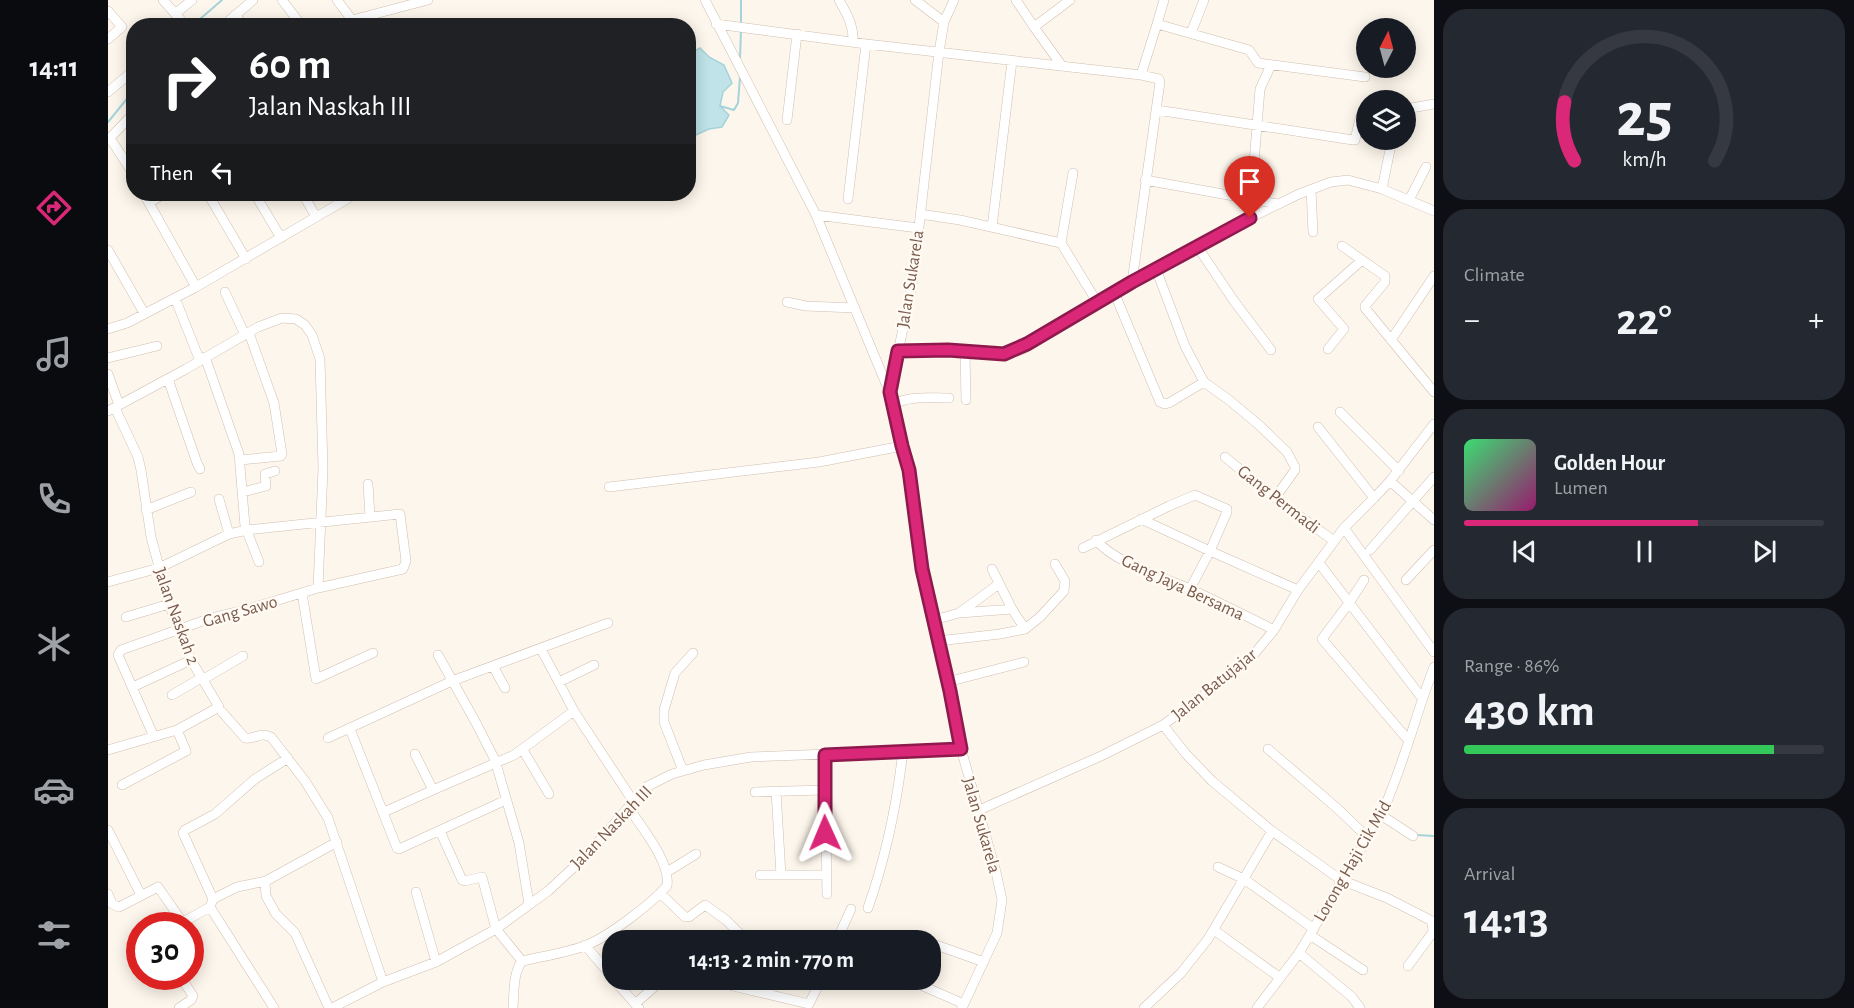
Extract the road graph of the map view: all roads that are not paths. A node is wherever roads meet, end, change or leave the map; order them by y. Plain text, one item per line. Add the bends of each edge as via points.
1 (163, 0) edge
2 (192, 0) edge
3 (253, 0) edge
4 (282, 0) edge
5 (337, 0) edge
6 (428, 0) edge
7 (705, 0) edge
8 (839, 0) edge
9 (915, 0) edge
10 (954, 0) edge
11 (1016, 0) edge
12 (1070, 0) edge
13 (1164, 0) edge
14 (1204, 0) edge
15 (108, 11) edge
16 (175, 14) junction
17 (236, 15) junction
18 (179, 18) edge
19 (232, 18) edge
20 (238, 18) edge
21 (296, 18) edge
22 (346, 18) edge
23 (366, 18) edge
24 (944, 22) junction
25 (716, 24) junction
26 (1157, 24) junction
27 (1034, 27) junction
28 (1191, 33) junction
29 (797, 34) junction
30 (108, 39) edge
31 (853, 42) junction
32 (866, 44) junction
33 (939, 52) junction
34 (1012, 61) junction
35 (1271, 64) junction
36 (1062, 66) junction
37 (1141, 75) junction
38 (1356, 75) edge
39 (126, 77) edge
40 (108, 92) edge
41 (1434, 105) edge
42 (1416, 108) edge
43 (1157, 110) junction
44 (787, 120) dead end
45 (126, 121) edge
46 (1257, 126) junction
47 (1356, 136) edge
48 (109, 139) edge
49 (1390, 150) edge
50 (126, 164) edge
51 (1426, 167) dead end
52 (1073, 173) dead end
53 (1145, 180) junction
54 (1382, 189) junction
55 (1311, 190) junction
56 (848, 199) dead end
57 (1251, 199) junction
58 (1409, 200) junction
59 (148, 201) edge
60 (212, 201) edge
61 (259, 201) edge
62 (307, 201) edge
63 (344, 201) edge
64 (1279, 204) junction
65 (1434, 211) edge
66 (920, 214) junction
67 (816, 215) junction
68 (316, 217) junction
69 (992, 227) junction
70 (918, 228) junction
71 (1313, 232) dead end
72 (281, 238) junction
73 (1061, 243) junction
74 (1197, 246) junction
75 (1342, 246) dead end
76 (108, 250) edge
77 (246, 259) junction
78 (1362, 261) junction
79 (1156, 268) junction
80 (1434, 276) edge
81 (1132, 282) junction
82 (196, 287) junction
83 (225, 292) dead end
84 (1114, 292) junction
85 (175, 298) junction
86 (787, 302) dead end
87 (1097, 302) junction
88 (855, 308) junction
89 (144, 314) junction
90 (108, 329) edge
91 (247, 334) junction
92 (1391, 339) junction
93 (157, 346) dead end
94 (1328, 349) dead end
95 (1270, 350) dead end
96 (898, 351) junction
97 (965, 351) junction
98 (108, 358) edge
99 (202, 359) junction
100 (108, 374) edge
101 (168, 379) junction
102 (1204, 382) junction
103 (890, 392) junction
104 (1434, 392) edge
105 (949, 398) dead end
106 (966, 400) dead end
107 (892, 405) junction
108 (114, 408) edge
109 (1340, 412) dead end
110 (1434, 424) edge
111 (1318, 427) dead end
112 (902, 446) junction
113 (1225, 457) dead end
114 (240, 460) junction
115 (200, 469) dead end
116 (276, 471) dead end
117 (1399, 471) junction
118 (1434, 477) edge
119 (1390, 480) junction
120 (368, 484) dead end
121 (609, 487) dead end
122 (190, 492) dead end
123 (243, 492) junction
124 (1275, 498) junction
125 (1374, 498) junction
126 (219, 499) dead end
127 (1413, 502) junction
128 (146, 510) junction
129 (370, 518) junction
130 (1141, 519) junction
131 (1434, 520) edge
132 (320, 522) junction
133 (1344, 528) junction
134 (247, 530) junction
135 (229, 534) junction
136 (1096, 540) junction
137 (1334, 541) junction
138 (1083, 548) dead end
139 (1370, 550) dead end
140 (1434, 550) edge
141 (1210, 551) junction
142 (258, 562) dead end
143 (1319, 562) junction
144 (1055, 564) dead end
145 (159, 567) junction
146 (992, 569) dead end
147 (1364, 579) dead end
148 (1406, 580) dead end
149 (108, 582) edge
150 (999, 584) junction
151 (318, 588) junction
152 (1190, 589) junction
153 (1298, 590) junction
154 (302, 593) junction
155 (1349, 603) junction
156 (169, 604) junction
157 (1012, 609) junction
158 (959, 613) junction
159 (126, 617) dead end
160 (934, 620) junction
161 (608, 622) dead end
162 (1025, 629) junction
163 (178, 630) junction
164 (1274, 630) junction
165 (938, 641) junction
166 (541, 649) junction
167 (1434, 652) edge
168 (373, 653) dead end
169 (693, 653) dead end
170 (438, 655) dead end
171 (243, 656) dead end
172 (191, 660) junction
173 (1024, 662) dead end
174 (594, 665) dead end
175 (493, 666) junction
176 (1434, 667) edge
177 (202, 679) junction
178 (452, 681) junction
179 (559, 682) junction
180 (947, 682) junction
181 (137, 685) dead end
182 (505, 688) dead end
183 (172, 695) dead end
184 (1422, 698) junction
185 (574, 711) junction
186 (222, 712) dead end
187 (1164, 725) junction
188 (350, 729) junction
189 (177, 730) junction
190 (154, 738) junction
191 (328, 738) dead end
192 (1409, 741) junction
193 (961, 749) junction
194 (1268, 749) dead end
195 (108, 750) edge
196 (524, 750) junction
197 (903, 750) junction
198 (415, 754) dead end
199 (825, 755) junction
200 (288, 758) junction
201 (496, 763) junction
202 (683, 771) junction
203 (122, 785) dead end
204 (433, 790) junction
205 (824, 790) junction
206 (776, 791) junction
207 (755, 792) dead end
208 (549, 794) dead end
209 (506, 800) junction
210 (631, 804) junction
211 (977, 811) junction
212 (384, 812) junction
213 (1381, 815) junction
214 (108, 830) edge
215 (440, 831) junction
216 (1272, 831) junction
217 (1413, 836) dead end
218 (1368, 838) junction
219 (337, 842) junction
220 (696, 854) dead end
221 (1218, 867) dead end
222 (667, 872) junction
223 (760, 875) dead end
224 (781, 875) junction
225 (826, 875) junction
226 (1244, 879) junction
227 (1341, 880) junction
228 (265, 882) junction
229 (416, 892) dead end
230 (660, 893) junction
231 (108, 894) edge
232 (827, 894) dead end
233 (141, 895) junction
234 (212, 903) junction
235 (529, 904) junction
236 (868, 908) dead end
237 (851, 909) dead end
238 (496, 928) junction
239 (736, 930) edge
240 (842, 930) edge
241 (1214, 930) junction
242 (1312, 932) junction
243 (585, 945) junction
244 (941, 947) edge
245 (1299, 953) junction
246 (522, 960) junction
247 (436, 962) junction
248 (984, 962) junction
249 (602, 965) edge
250 (1408, 966) dead end
251 (1363, 969) dead end
252 (1279, 977) junction
253 (383, 982) junction
254 (189, 990) edge
255 (623, 990) edge
256 (652, 990) edge
257 (753, 990) edge
258 (769, 990) edge
259 (817, 990) edge
260 (930, 990) edge
261 (768, 993) junction
262 (1260, 1004) edge
263 (637, 1006) edge
264 (963, 1006) edge
265 (179, 1008) edge
266 (274, 1008) edge
267 (331, 1008) edge
268 (513, 1008) edge
269 (1144, 1008) edge
270 (1271, 1008) edge
271 (1360, 1008) edge

1 - 16 street
2 - 16 street
3 - 17 street
4 - 21 street
5 - 22 street
6 - 23 street
7 - 25 street
8 - 31 street via 850,20
9 - 24 street
10 - 24 street, Jalan Sukarela
11 - 27 street
12 - 27 street
13 - 26 street
14 - 28 street
15 - 30 street via 122,27
16 - 18 street
17 - 19 street
17 - 20 street
24 - 33 street, Jalan Sukarela
25 - 29 street
25 - 67 street
26 - 28 street
26 - 37 street
27 - 36 street
28 - 35 street via 1249,50 1258,63
29 - 31 street
29 - 44 street
31 - 32 street
32 - 33 street
32 - 56 street
33 - 34 street
33 - 66 street, Jalan Sukarela
34 - 36 street
34 - 69 street
35 - 38 street
35 - 46 street via 1260,89
36 - 37 street
37 - 43 street via 1160,80
39 - 40 street
41 - 42 street
43 - 46 street
43 - 53 street
45 - 48 street
46 - 47 street via 1353,140
46 - 57 street
48 - 50 street
49 - 54 street
51 - 58 street
52 - 73 street
53 - 57 street
53 - 81 street
54 - 55 street via 1348,180
54 - 58 street
55 - 64 street
55 - 71 street
57 - 64 street
58 - 65 street
59 - 82 street
60 - 77 street
61 - 72 street
62 - 68 street
63 - 68 street
64 - 74 street
66 - 69 street
66 - 70 street, Jalan Sukarela
67 - 70 street
67 - 88 street
68 - 72 street
69 - 73 street
70 - 96 street, Jalan Sukarela via 913,279
72 - 77 street
73 - 87 street
74 - 79 street
74 - 95 street
75 - 78 street
76 - 89 street
77 - 82 street
78 - 92 street via 1386,280 1365,306
78 - 94 street via 1318,298 1344,329
79 - 81 street
79 - 102 street via 1185,346
80 - 92 street
81 - 84 street
82 - 85 street
83 - 91 street
84 - 87 street
84 - 102 street via 1160,402 1169,403
85 - 89 street
85 - 99 street
86 - 88 street
87 - 97 street via 1004,354
88 - 103 street
89 - 90 street
91 - 99 street
91 - 114 street via 274,403 282,454
91 - 132 street via 282,318 296,319 312,335 320,359
92 - 104 street
93 - 98 street
96 - 97 street
96 - 103 street, Jalan Sukarela
97 - 106 street
99 - 101 street
99 - 114 street
100 - 108 street, Jalan Naskah 2
101 - 108 street
101 - 115 street
102 - 124 street via 1259,425 1287,453 1295,469
103 - 107 street, Jalan Sukarela
105 - 107 street via 911,398
107 - 112 street, Jalan Sukarela
108 - 128 street, Jalan Naskah 2 via 138,457
109 - 117 street
110 - 117 street, Jalan Batujajar
111 - 125 street
112 - 121 street via 819,462
112 - 160 street, Jalan Sukarela
113 - 124 street, Gang Permadi
114 - 123 street
116 - 123 street via 265,474 265,487
117 - 119 street, Jalan Batujajar
118 - 127 street
119 - 125 street, Jalan Batujajar
119 - 127 street
120 - 129 street
122 - 128 street
123 - 134 street
124 - 137 street, Gang Permadi
125 - 133 street, Jalan Batujajar
126 - 135 street
127 - 131 street
127 - 139 street
128 - 145 street, Jalan Naskah 2
129 - 132 street
129 - 151 street, Gang Sawo via 400,514 405,567
130 - 136 street
130 - 141 street
130 - 141 street via 1193,495 1225,507 1227,512
132 - 134 street
132 - 151 street
133 - 137 street, Jalan Batujajar
133 - 167 street
134 - 135 street
134 - 142 street
135 - 145 street
136 - 138 street
136 - 152 street, Gang Jaya Bersama via 1122,560
137 - 143 street, Jalan Batujajar
140 - 148 street
141 - 152 street
141 - 153 street
143 - 153 street, Jalan Batujajar
143 - 155 street
144 - 162 street via 1065,581 1064,591
145 - 149 street
145 - 156 street, Jalan Naskah 2
146 - 150 street
147 - 155 street
150 - 157 street
150 - 158 street
151 - 154 street, Gang Sawo
152 - 164 street, Gang Jaya Bersama
153 - 164 street, Jalan Batujajar
154 - 163 street, Gang Sawo
154 - 168 street via 316,679
155 - 184 street
155 - 192 street via 1322,640
156 - 159 street
156 - 163 street, Jalan Naskah 2
157 - 158 street
157 - 162 street
158 - 160 street
160 - 165 street, Jalan Sukarela
161 - 166 street
162 - 165 street
163 - 172 street, Jalan Naskah 2
163 - 190 street, Gang Sawo via 121,650 118,655
164 - 187 street, Jalan Batujajar via 1229,676
165 - 180 street, Jalan Sukarela
166 - 175 street
166 - 179 street
169 - 202 street via 675,673 664,710 664,722
170 - 178 street
171 - 177 street
172 - 177 street, Jalan Naskah 2
172 - 181 street
173 - 180 street
174 - 179 street
175 - 178 street
175 - 182 street
176 - 184 street, Lorong Haji Cik Mid
177 - 183 street
177 - 189 street, Jalan Naskah 2 via 219,707
178 - 188 street
178 - 201 street
179 - 185 street
180 - 193 street, Jalan Sukarela
184 - 192 street, Lorong Haji Cik Mid
185 - 196 street
185 - 210 street
186 - 200 street via 245,738 259,734 271,737
187 - 211 street, Jalan Batujajar
187 - 216 street via 1212,780
188 - 191 street
188 - 212 street
189 - 190 street, Jalan Naskah 2
189 - 203 street via 186,751
190 - 195 street, Jalan Naskah 2
192 - 213 street, Lorong Haji Cik Mid
193 - 197 street, Jalan Naskah III
193 - 211 street, Jalan Sukarela
194 - 218 street
196 - 201 street
196 - 208 street
197 - 199 street, Jalan Naskah III
197 - 236 street via 894,815
198 - 204 street
199 - 202 street, Jalan Naskah III via 751,757
199 - 205 street
200 - 219 street via 328,818
200 - 234 street via 255,779 215,814 183,833
201 - 204 street
201 - 209 street
202 - 210 street, Jalan Naskah III via 652,783
204 - 212 street
205 - 206 street
205 - 225 street
206 - 207 street
206 - 224 street
209 - 215 street
209 - 235 street via 519,843
210 - 222 street
210 - 235 street, Jalan Naskah III via 586,856
211 - 248 street, Jalan Sukarela via 1002,900 997,933
212 - 215 street via 399,849
213 - 217 street
213 - 218 street, Lorong Haji Cik Mid
214 - 233 street
215 - 238 street via 462,880 482,878
216 - 226 street
216 - 227 street
218 - 227 street, Lorong Haji Cik Mid
219 - 228 street
219 - 253 street
220 - 222 street
221 - 226 street
222 - 230 street via 668,885
223 - 224 street
224 - 225 street
225 - 232 street
226 - 241 street
226 - 242 street
227 - 242 street, Lorong Haji Cik Mid
227 - 250 street via 1432,921 1433,932
228 - 234 street via 237,887
228 - 267 street via 266,896 276,914 295,933
229 - 247 street
230 - 239 street via 686,917 705,905
230 - 243 street
231 - 233 street via 112,904 119,907
233 - 234 street via 160,887 183,921
234 - 266 street
235 - 238 street, Jalan Naskah III
237 - 240 street
238 - 246 street
238 - 247 street, Jalan Naskah III
241 - 252 street
241 - 269 street via 1181,973
242 - 245 street, Lorong Haji Cik Mid
242 - 251 street
243 - 246 street
243 - 249 street
244 - 248 street
245 - 252 street, Lorong Haji Cik Mid
245 - 271 street
246 - 268 street via 516,973
247 - 253 street, Jalan Naskah III
248 - 264 street, Jalan Sukarela
252 - 262 street, Lorong Haji Cik Mid
253 - 267 street, Jalan Naskah III
254 - 265 street via 191,1000
255 - 263 street
256 - 263 street
257 - 261 street
258 - 261 street
259 - 261 street via 811,1004
260 - 264 street
262 - 270 street

